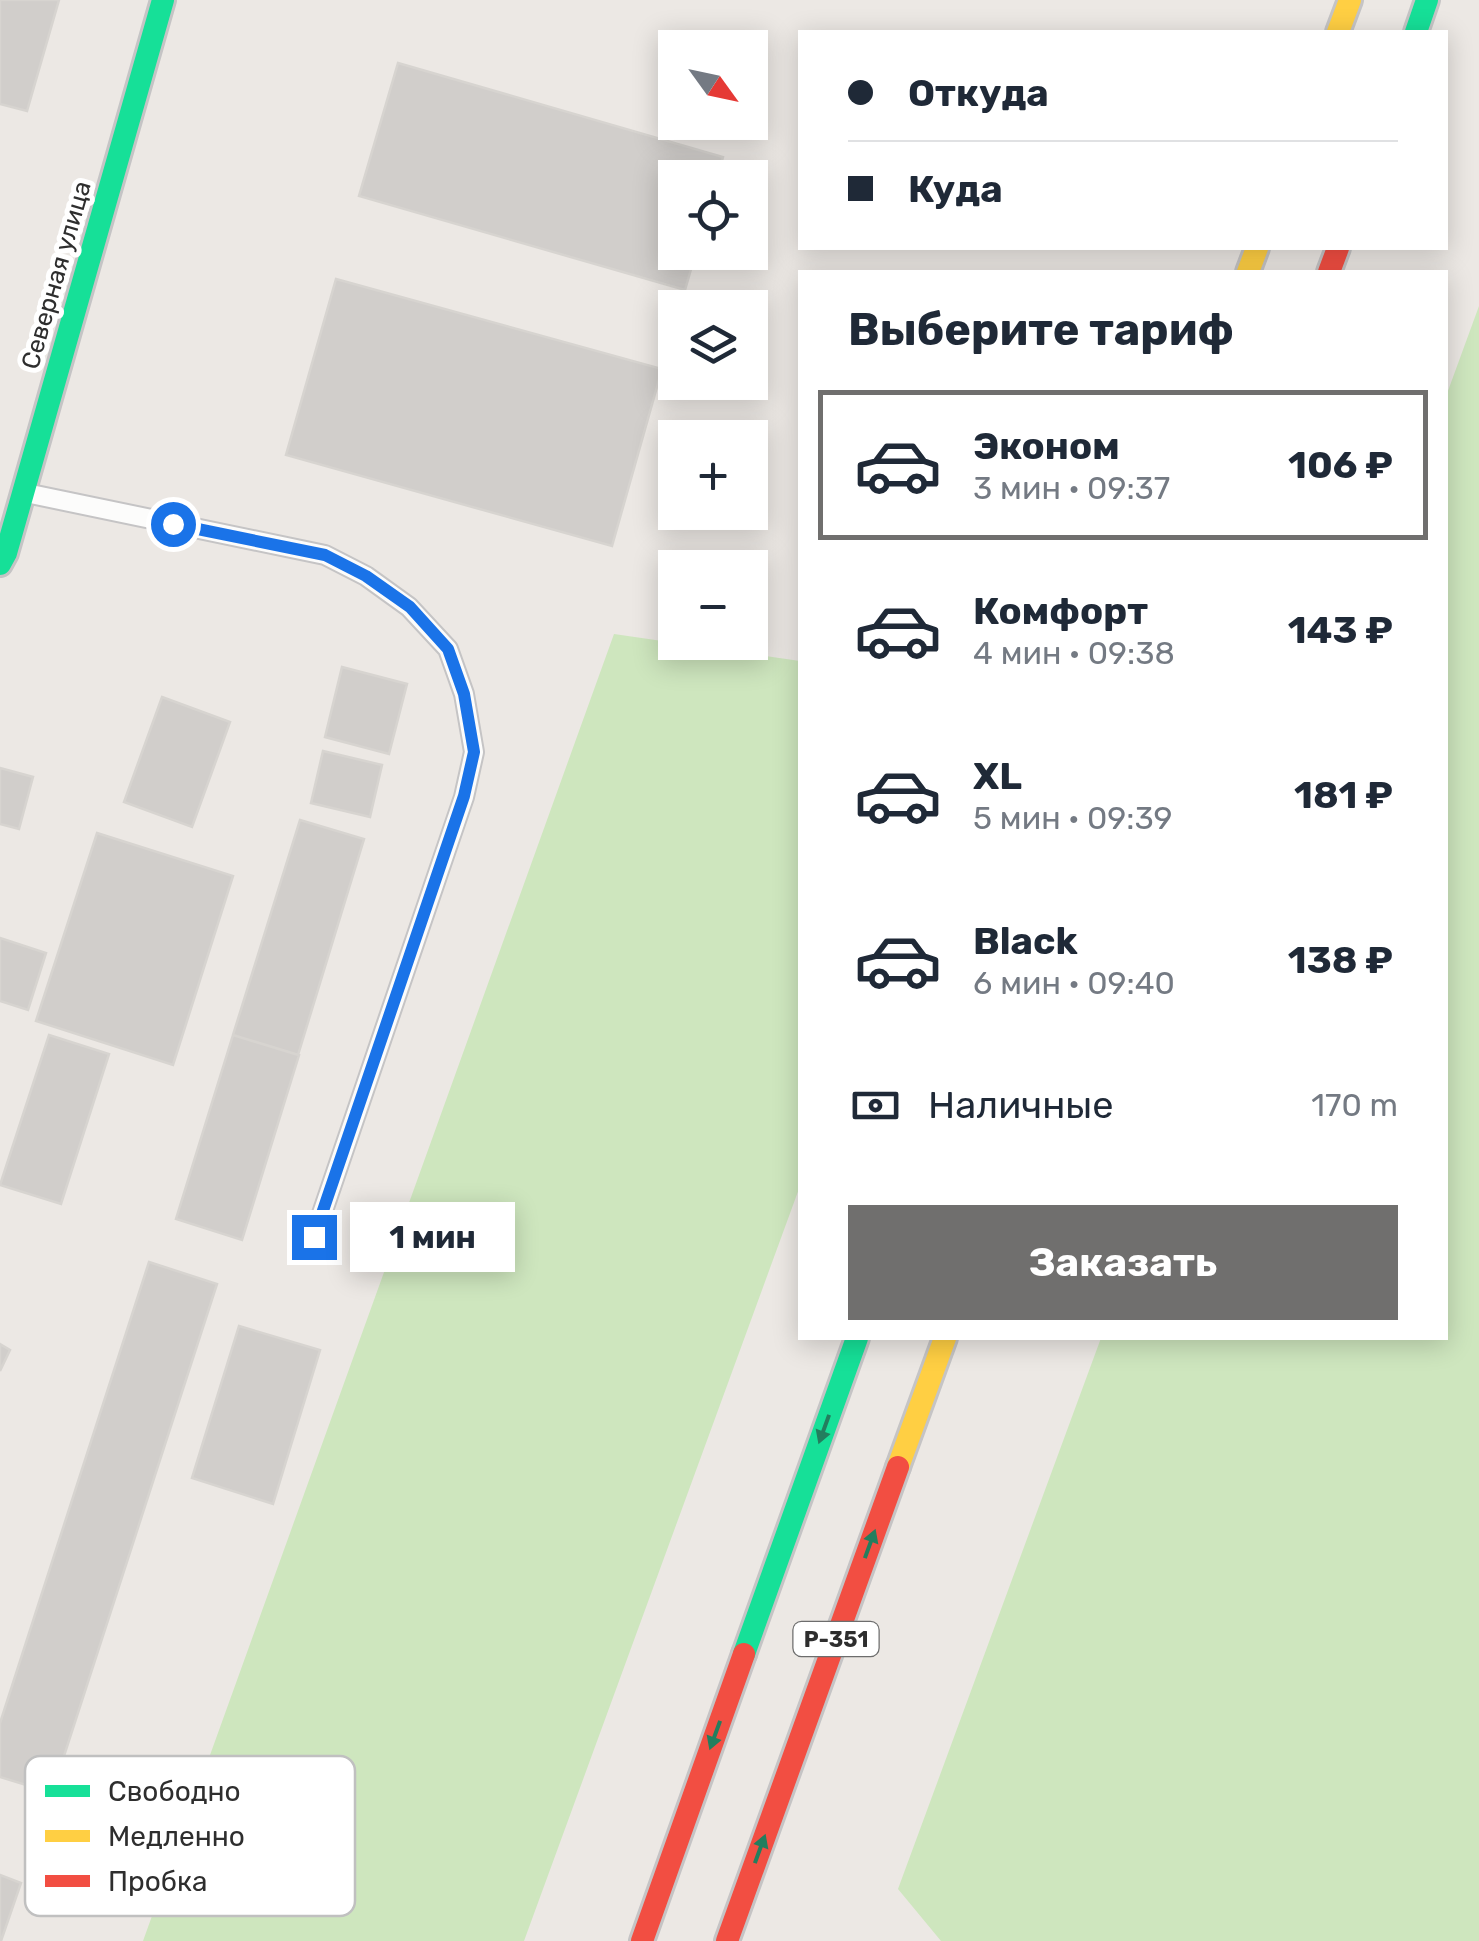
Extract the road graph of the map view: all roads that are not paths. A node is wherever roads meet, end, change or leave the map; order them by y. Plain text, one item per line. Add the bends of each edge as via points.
1 (163, 0) edge
2 (1350, 0) edge
3 (1427, 0) edge
4 (1339, 30) edge
5 (1417, 30) edge
6 (23, 493) junction
7 (0, 564) edge
8 (314, 1237) dead end
9 (856, 1340) edge
10 (944, 1340) edge
11 (642, 1941) edge
12 (726, 1941) edge

1 - 6 main road, Северная улица
2 - 4 main road
3 - 5 main road
6 - 7 main road, Северная улица
6 - 8 lane via 325,555 410,607 448,649 474,752 464,796
9 -> 11 main road, Р-351
12 -> 10 main road, Р-351

